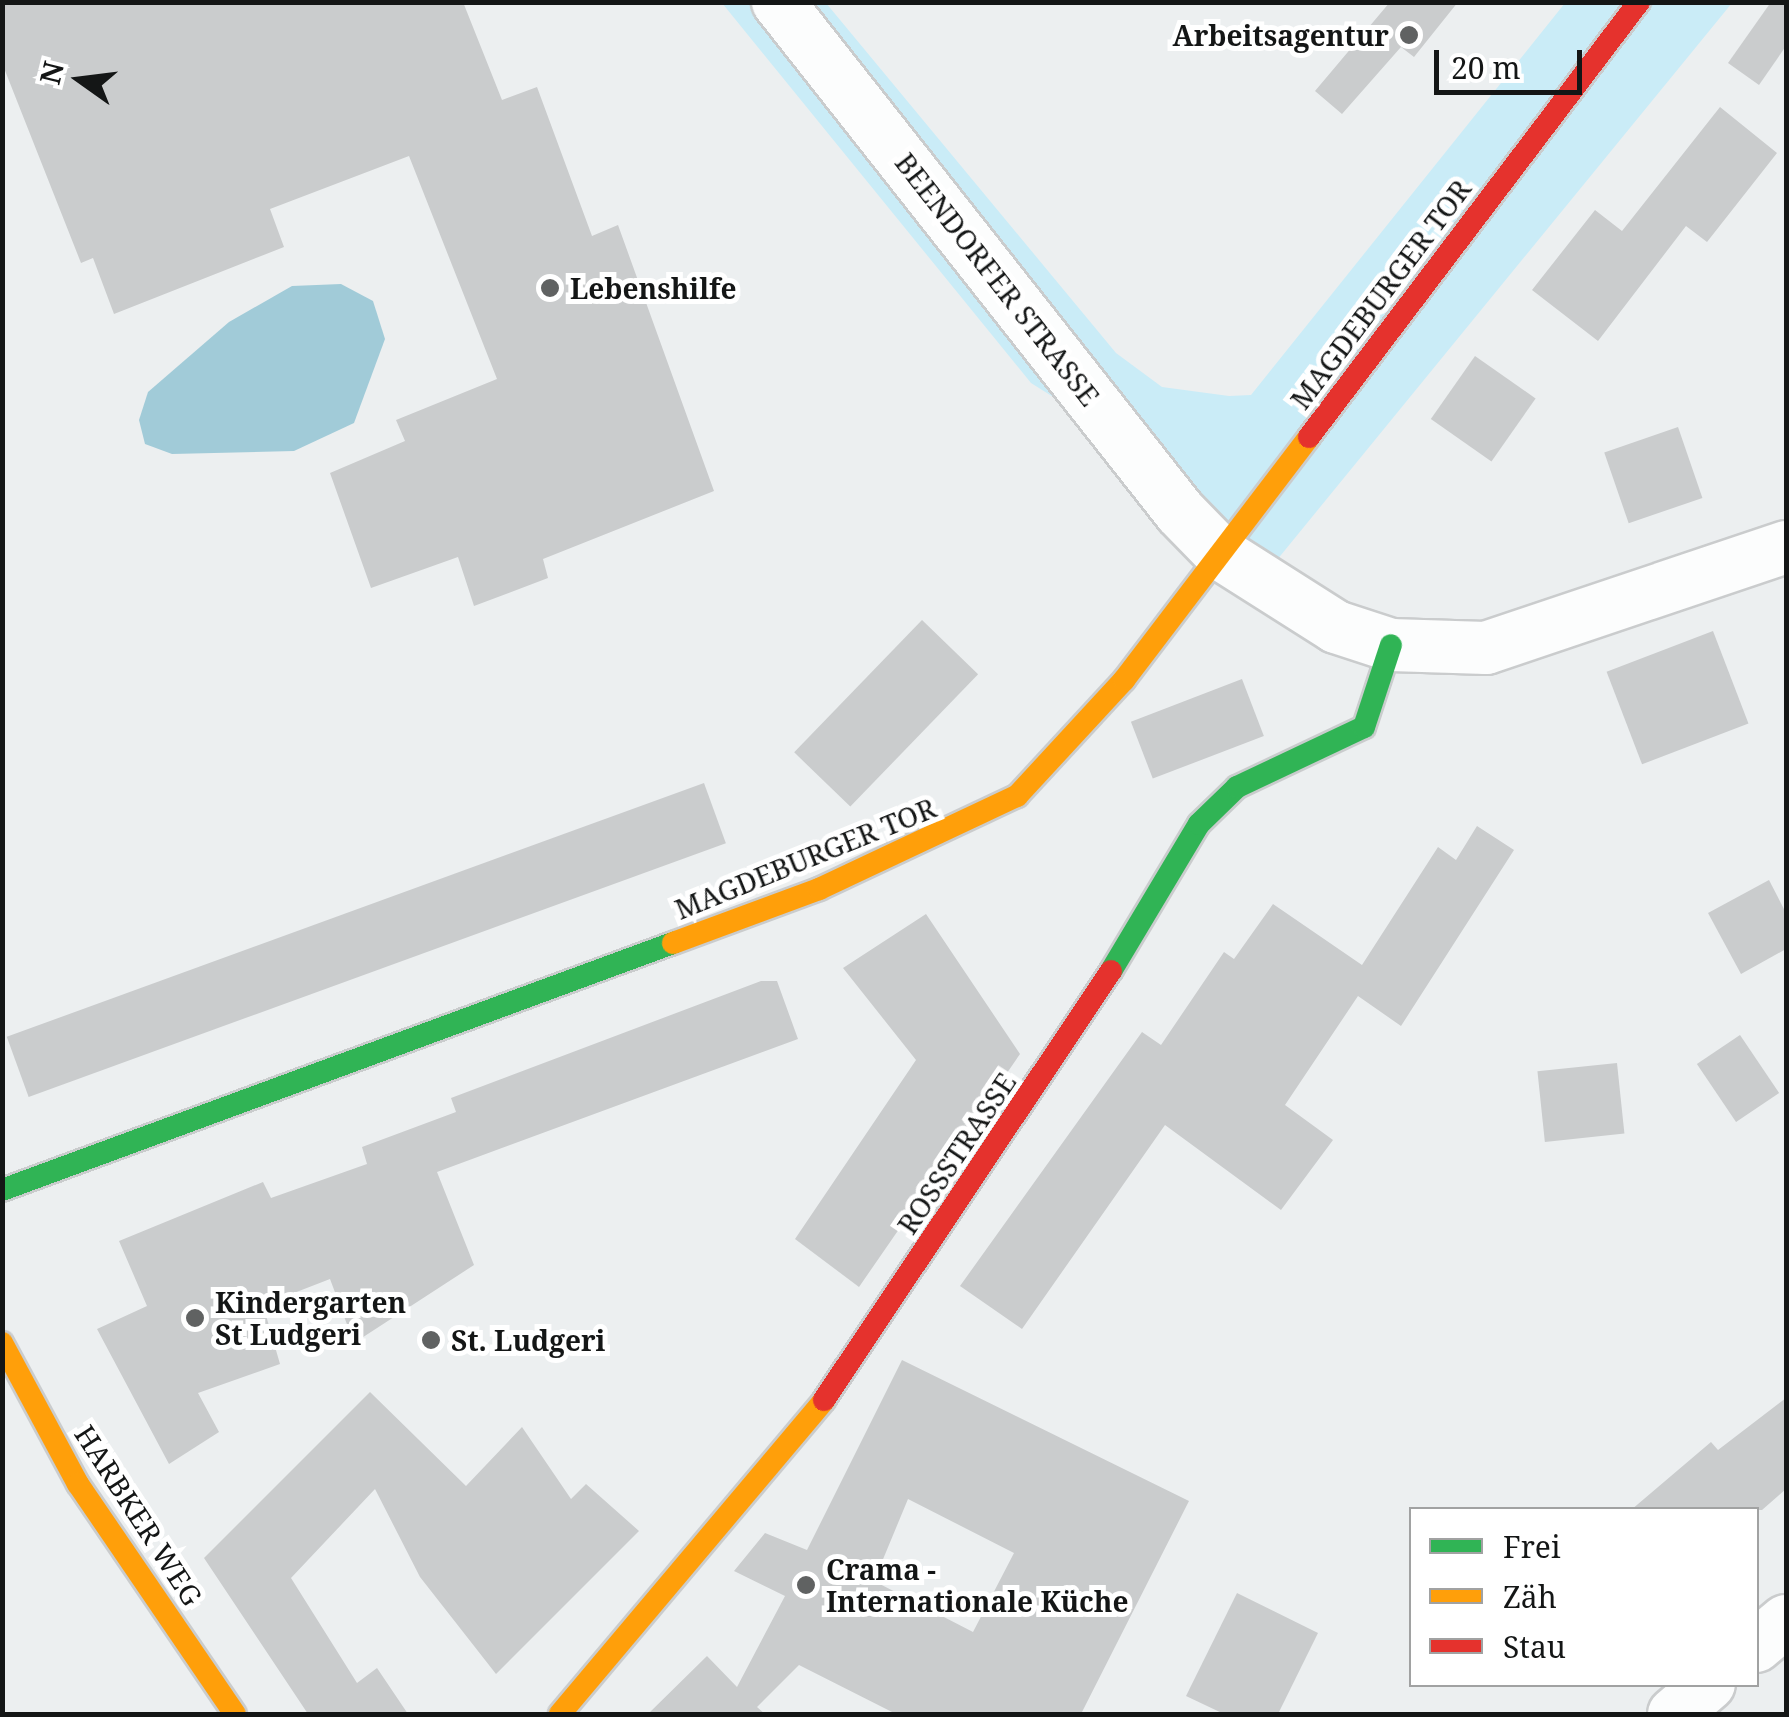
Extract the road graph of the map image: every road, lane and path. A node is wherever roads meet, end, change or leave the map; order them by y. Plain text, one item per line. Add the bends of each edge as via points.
1 (778, 2) edge
2 (1639, 2) edge
3 (1786, 546) edge
4 (1221, 554) junction
5 (1391, 644) junction
6 (2, 1190) edge
7 (2, 1343) edge
8 (1786, 1621) edge
9 (1759, 1644) edge
10 (1706, 1687) edge
11 (235, 1714) edge
12 (560, 1714) edge
13 (1674, 1714) edge

1 - 4 street, BEENDORFER STRASSE
2 - 4 main road, MAGDEBURGER TOR
3 - 5 street, BEENDORFER STRASSE via 1486,648
4 - 5 street, BEENDORFER STRASSE via 1336,626
4 - 6 main road, MAGDEBURGER TOR via 1064,749 1017,796 937,841
5 - 12 main road, ROSSSTRASSE via 1364,728 1237,786 1199,824 1088,1009 805,1427
7 - 11 main road, HARBKER WEG via 78,1484
8 - 9 street
10 - 13 street

